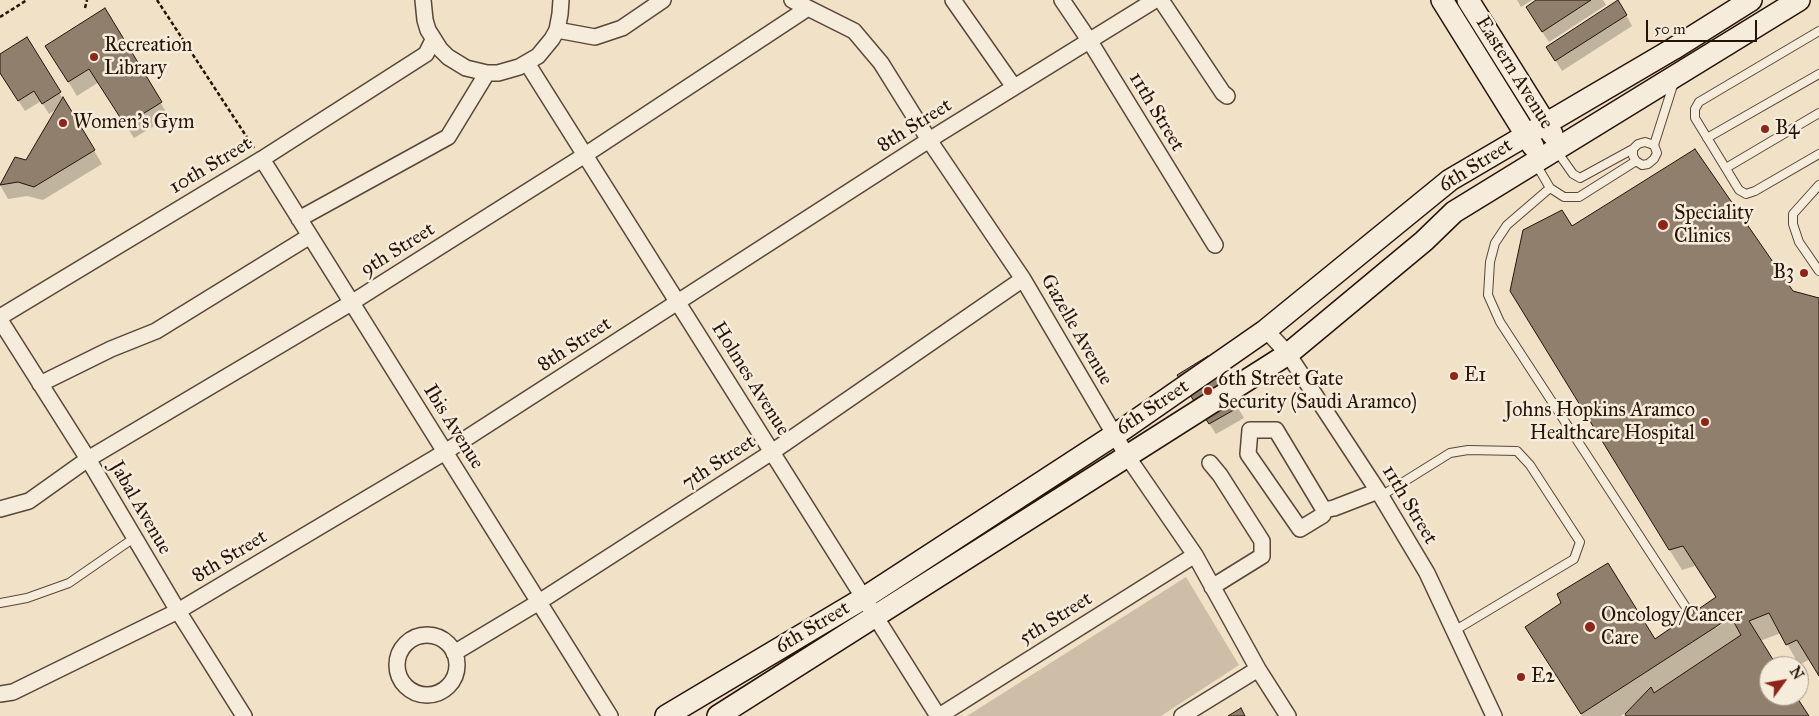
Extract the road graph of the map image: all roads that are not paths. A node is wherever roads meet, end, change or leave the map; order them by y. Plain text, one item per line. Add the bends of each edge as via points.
1 (423, 0) edge
2 (561, 0) edge
3 (663, 0) edge
4 (792, 0) edge
5 (953, 0) edge
6 (1062, 0) edge
7 (1155, 0) edge
8 (1160, 0) edge
9 (1442, 0) edge
10 (1468, 0) edge
11 (1751, 0) edge
12 (1799, 0) edge
13 (808, 8) junction
14 (556, 30) junction
15 (1819, 31) edge
16 (433, 40) junction
17 (1089, 40) junction
18 (527, 63) junction
19 (487, 73) junction
20 (1819, 74) edge
21 (1676, 76) junction
22 (1014, 87) junction
23 (1227, 96) dead end
24 (1819, 113) edge
25 (1546, 123) junction
26 (1526, 135) junction
27 (1707, 138) junction
28 (929, 140) junction
29 (1654, 145) junction
30 (1633, 149) junction
31 (1548, 154) junction
32 (1819, 154) edge
33 (585, 155) junction
34 (262, 159) junction
35 (1636, 161) junction
36 (1726, 168) junction
37 (1819, 185) edge
38 (1550, 188) junction
39 (299, 219) junction
40 (310, 236) junction
41 (1215, 245) dead end
42 (1819, 271) edge
43 (1023, 279) junction
44 (678, 302) junction
45 (351, 303) junction
46 (0, 318) edge
47 (1266, 330) junction
48 (1288, 354) junction
49 (40, 384) junction
50 (1114, 435) junction
51 (445, 452) junction
52 (772, 452) junction
53 (1127, 456) junction
54 (88, 459) junction
55 (1210, 463) dead end
56 (1379, 494) junction
57 (0, 510) edge
58 (1324, 510) junction
59 (134, 538) junction
60 (1195, 555) junction
61 (1212, 587) junction
62 (864, 598) junction
63 (539, 602) junction
64 (0, 603) edge
65 (178, 611) junction
66 (1690, 612) dead end
67 (875, 616) junction
68 (1454, 631) junction
69 (454, 653) dead end
70 (1258, 670) junction
71 (0, 694) edge
72 (244, 716) edge
73 (610, 716) edge
74 (666, 716) edge
75 (718, 716) edge
76 (938, 716) edge
77 (1182, 716) edge
78 (1288, 716) edge
79 (1494, 716) edge

1 - 16 street via 425,20
2 - 14 street
3 - 14 street via 622,28 595,37
4 - 13 street, Gazelle Avenue
5 - 22 street
6 - 17 street, 11th Street
7 - 17 street, 8th Street
8 - 23 street
9 - 26 main road, Eastern Avenue
10 - 25 main road, Eastern Avenue
11 - 25 main road, 6th Street
12 - 21 main road, 6th Street
13 - 28 street, Gazelle Avenue via 854,31 882,64
13 - 33 street, 9th Street
14 - 18 street via 545,48
15 - 27 lane via 1699,102 1695,118
16 - 19 street via 456,63
16 - 34 street, 10th Street via 426,54
17 - 22 street, 8th Street
17 - 41 street, 11th Street
18 - 19 street via 509,71
18 - 33 street, Holmes Avenue
19 - 39 street via 448,137
20 - 27 lane
21 - 29 lane
21 - 31 main road, 6th Street
22 - 28 street, 8th Street
24 - 36 lane
25 - 26 main road, 6th Street
25 - 31 main road, Eastern Avenue
26 - 31 main road, Eastern Avenue
26 - 47 main road, 6th Street via 1450,180
27 - 36 lane
28 - 43 street, Gazelle Avenue
28 - 44 street, 8th Street
29 - 30 lane via 1645,142
29 - 35 lane via 1657,153 1654,159 1642,165
30 - 31 lane via 1580,178
30 - 35 lane
31 - 38 lane
31 - 48 main road, 6th Street via 1454,212 1424,241
32 - 36 lane via 1746,194 1739,190
33 - 44 street, Holmes Avenue
33 - 45 street, 9th Street
34 - 39 street, Ibis Avenue
34 - 46 street, 10th Street
35 - 38 lane via 1578,197 1564,197
37 - 42 lane via 1793,214 1799,242
38 - 66 lane via 1506,225 1495,243 1488,295 1500,322
39 - 40 street, Ibis Avenue
40 - 45 street, Ibis Avenue
40 - 49 street via 156,331
43 - 50 street, Gazelle Avenue
43 - 52 street, 7th Street
44 - 51 street, 8th Street
44 - 52 street, Holmes Avenue
45 - 51 street, Ibis Avenue
45 - 54 street, 9th Street
46 - 49 street, Jabal Avenue
47 - 48 street, 11th Street
47 - 50 main road, 6th Street
48 - 53 main road, 6th Street
48 - 56 street, 11th Street
49 - 54 street, Jabal Avenue
50 - 53 street, Gazelle Avenue
50 - 62 main road, 6th Street
51 - 63 street, Ibis Avenue
51 - 65 street, 8th Street
52 - 62 street, Holmes Avenue
52 - 63 street, 7th Street
53 - 60 street, Gazelle Avenue
53 - 67 main road, 6th Street
54 - 57 street, 9th Street via 29,501
54 - 59 street, Jabal Avenue
55 - 61 street via 1262,541 1262,556
56 - 58 street
56 - 68 street, 11th Street via 1427,573
56 - 68 lane via 1450,453 1517,451 1530,465 1580,542 1574,559
58 - 58 street via 1322,515 1300,529 1248,454 1250,430 1276,430
59 - 64 lane via 69,583
59 - 65 street, Jabal Avenue
60 - 61 street, Gazelle Avenue
60 - 76 street, 5th Street
61 - 70 street, Gazelle Avenue
62 - 67 street, Holmes Avenue
62 - 74 main road, 6th Street
63 - 69 street, 7th Street
63 - 73 street, Ibis Avenue
65 - 71 street, 8th Street via 13,692
65 - 72 street, Jabal Avenue
67 - 75 main road, 6th Street
67 - 76 street, Holmes Avenue
68 - 79 street, 11th Street
70 - 77 street
70 - 78 street, Gazelle Avenue

